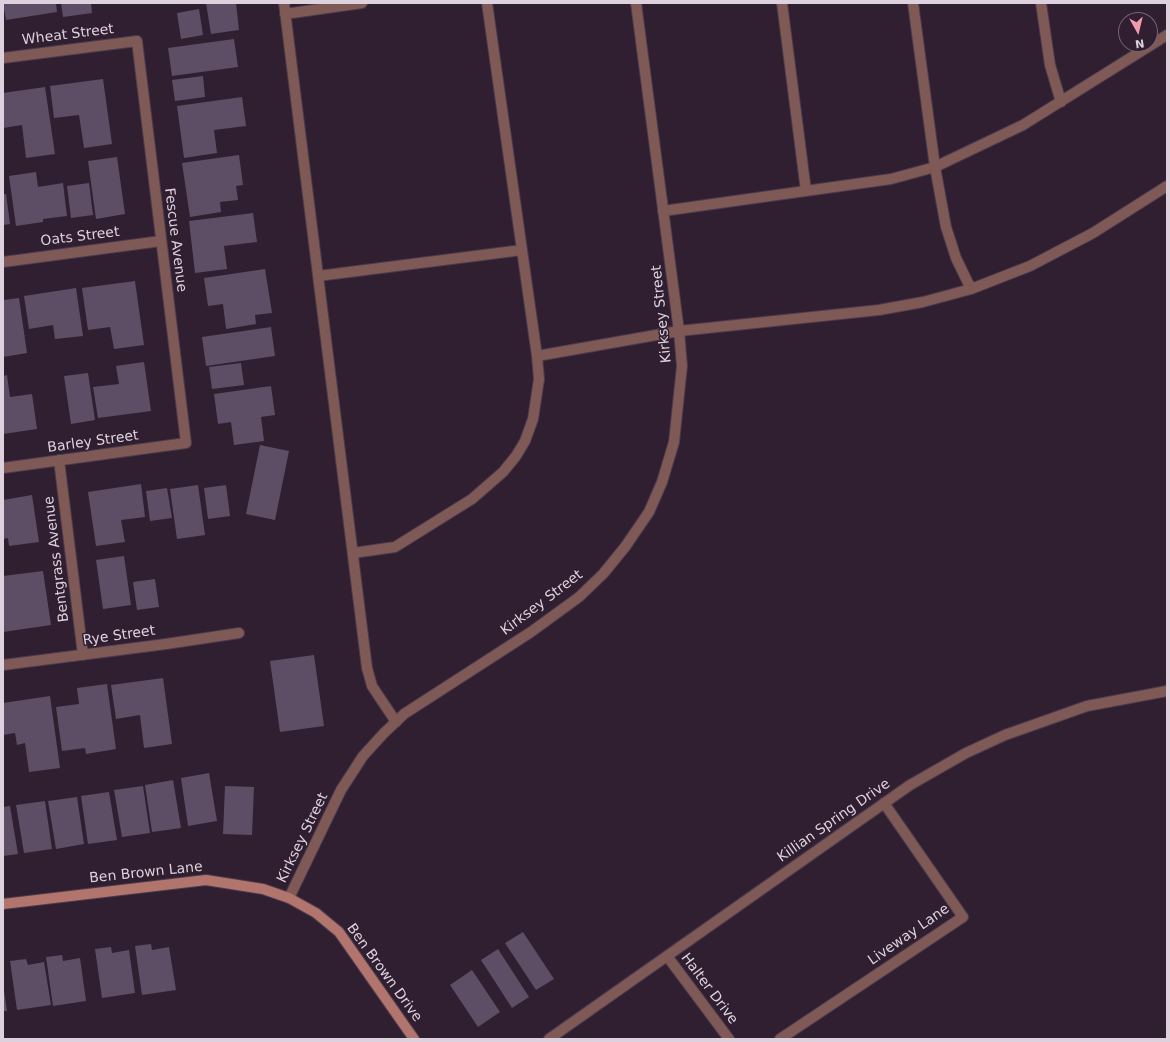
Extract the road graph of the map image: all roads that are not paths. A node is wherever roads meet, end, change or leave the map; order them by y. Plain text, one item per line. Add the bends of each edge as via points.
1 (284, 3) edge
2 (362, 3) edge
3 (488, 3) edge
4 (636, 3) edge
5 (782, 3) edge
6 (914, 3) edge
7 (1041, 3) edge
8 (285, 14) junction
9 (1167, 35) edge
10 (137, 41) joint
11 (3, 58) edge
12 (1061, 102) junction
13 (935, 167) junction
14 (1167, 186) edge
15 (806, 191) junction
16 (663, 211) junction
17 (161, 241) junction
18 (522, 250) junction
19 (3, 262) edge
20 (318, 276) junction
21 (971, 288) junction
22 (680, 331) junction
23 (537, 356) junction
24 (186, 443) joint
25 (59, 460) junction
26 (3, 468) edge
27 (353, 553) junction
28 (239, 633) dead end
29 (83, 655) junction
30 (3, 666) edge
31 (1167, 691) edge
32 (396, 722) junction
33 (884, 803) junction
34 (289, 898) junction
35 (3, 904) edge
36 (667, 956) junction
37 (414, 1039) edge
38 (549, 1039) edge
39 (729, 1039) edge
40 (780, 1039) edge

1 - 8 street
2 - 8 street
3 - 18 street
4 - 16 street, Kirksey Street
5 - 15 street
6 - 13 street
7 - 12 street via 1050,65
8 - 20 street
9 - 12 street
10 - 11 street, Wheat Street
10 - 17 street, Fescue Avenue
12 - 13 street via 1023,125
13 - 15 street via 891,179
13 - 21 street via 946,227 956,258
14 - 21 street via 1093,233 1030,266
15 - 16 street
16 - 22 street, Kirksey Street
17 - 19 street, Oats Street
17 - 24 street, Fescue Avenue
18 - 20 street
18 - 23 street
20 - 27 street
21 - 22 street via 923,302 879,310
22 - 23 street
22 - 32 street, Kirksey Street via 682,366 674,442 662,482 649,512 625,547 603,574 579,597
23 - 27 street via 539,379 533,419 525,441 503,472 472,499 395,547
24 - 25 street, Barley Street
25 - 26 street, Barley Street
25 - 29 street, Bentgrass Avenue
27 - 32 street via 367,668 372,686
28 - 29 street, Rye Street
29 - 30 street, Rye Street
31 - 33 street, Killian Spring Drive via 1087,706 1005,735 910,785
32 - 34 street, Kirksey Street via 363,756 341,790
33 - 36 street, Killian Spring Drive
33 - 40 street, Liveway Lane via 962,917
34 - 35 street, Ben Brown Lane via 263,889 206,880
34 - 37 street, Ben Brown Drive via 339,932
36 - 38 street, Killian Spring Drive
36 - 39 street, Halter Drive

